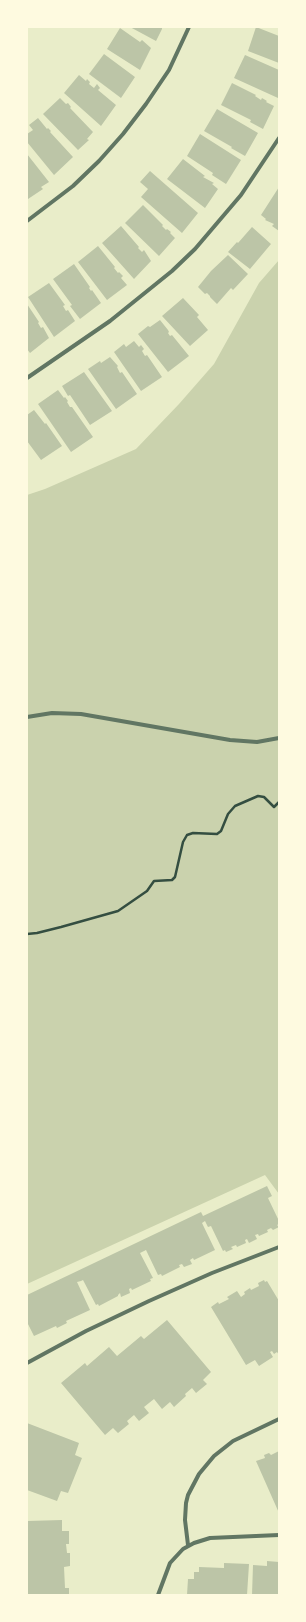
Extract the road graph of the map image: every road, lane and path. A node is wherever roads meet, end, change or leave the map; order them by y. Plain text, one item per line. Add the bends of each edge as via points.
1 (188, 27) edge
2 (279, 138) edge
3 (27, 221) edge
4 (27, 378) edge
5 (27, 717) edge
6 (279, 738) edge
7 (279, 802) edge
8 (27, 934) edge
9 (279, 1247) edge
10 (27, 1363) edge
11 (279, 1420) edge
12 (279, 1535) edge
13 (188, 1545) junction
14 (158, 1595) edge

1 - 3 street via 168,70 123,134 73,186
2 - 4 street via 241,195 195,249 172,271 110,321
5 - 6 street via 52,713 80,714 230,740 257,742
7 - 8 path via 274,807 264,797 258,796 235,806 224,822 222,831 217,834 187,835 172,880 154,881 147,891 118,910
9 - 10 street via 149,1301
11 - 13 street via 233,1441 214,1456 199,1474 186,1503
12 - 13 street via 204,1539
13 - 14 street via 170,1563

